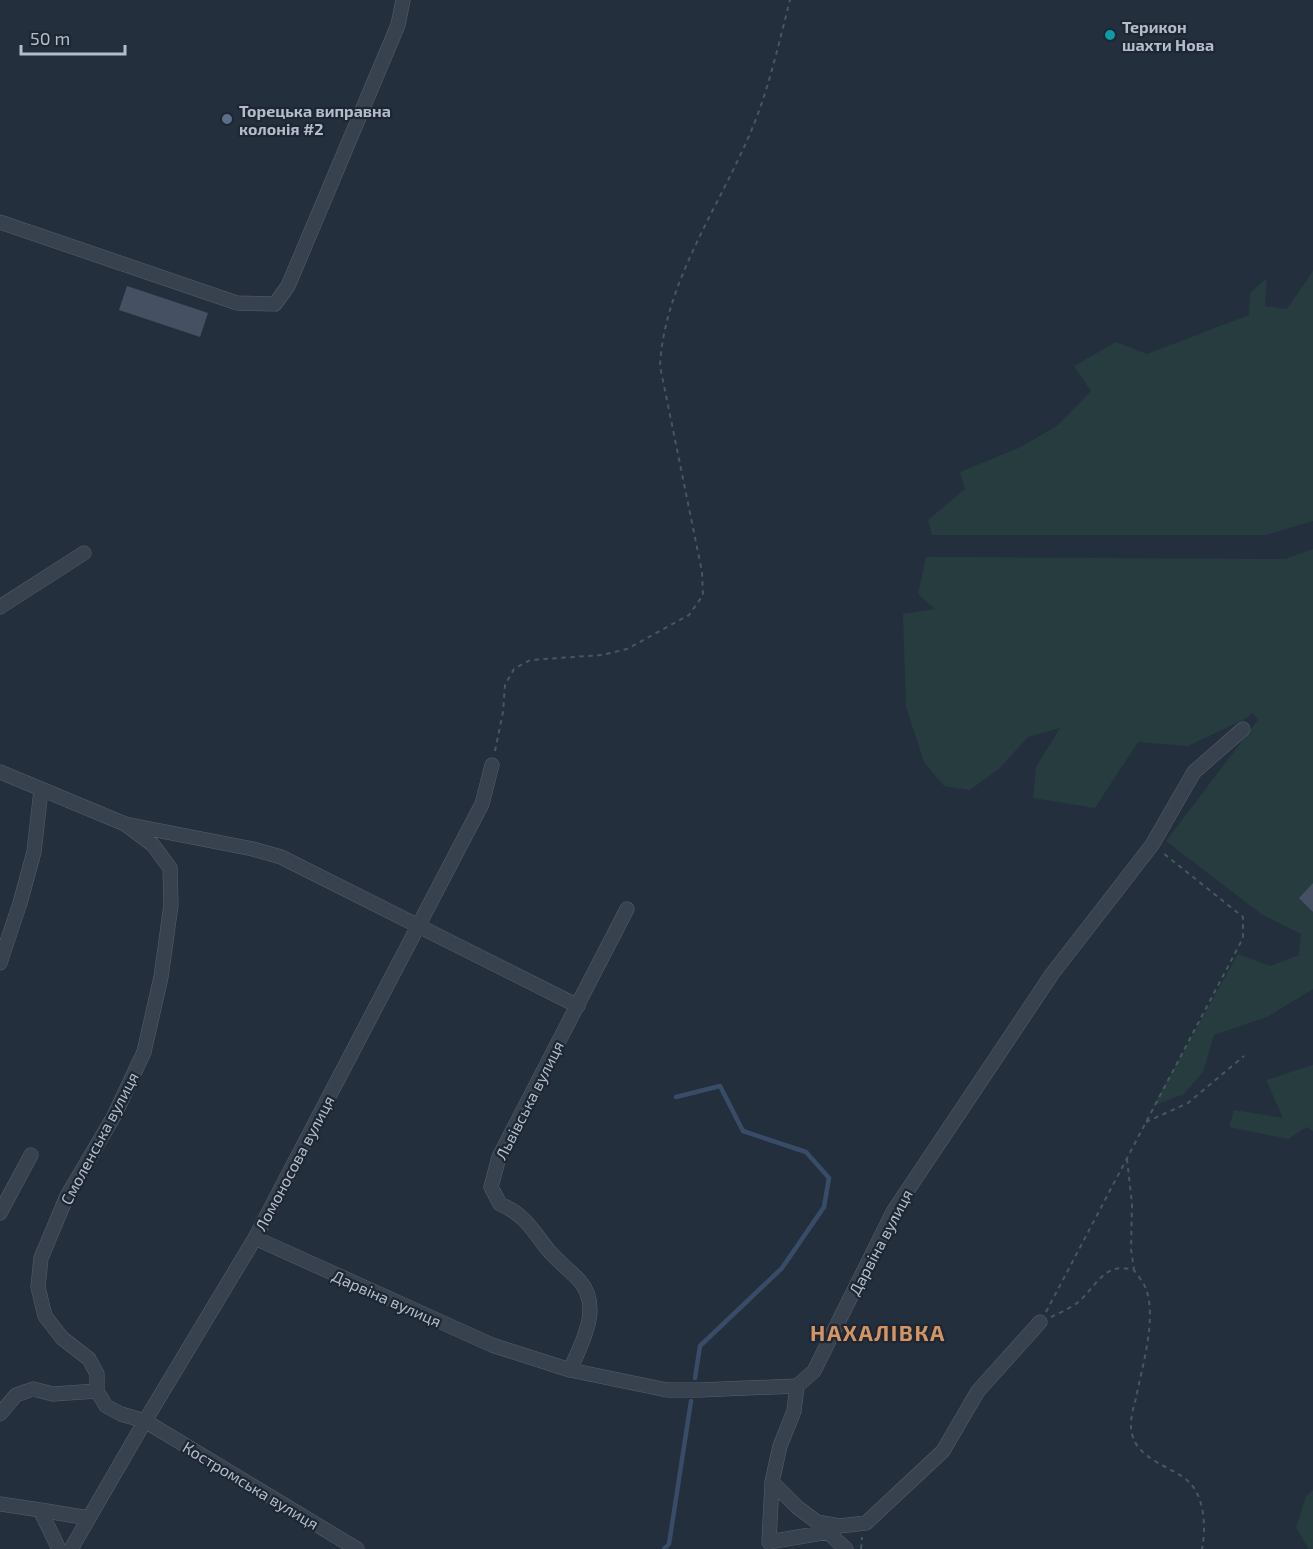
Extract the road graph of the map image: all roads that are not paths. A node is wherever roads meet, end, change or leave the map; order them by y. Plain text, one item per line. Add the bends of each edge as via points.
1 (403, 0) edge
2 (0, 222) edge
3 (84, 553) dead end
4 (0, 607) edge
5 (1243, 729) dead end
6 (492, 765) road end
7 (0, 772) edge
8 (41, 790) junction
9 (125, 825) junction
10 (627, 909) dead end
11 (419, 924) junction
12 (0, 963) edge
13 (578, 1006) junction
14 (31, 1155) dead end
15 (0, 1213) edge
16 (255, 1238) junction
17 (1040, 1322) road end
18 (570, 1370) junction
19 (797, 1386) junction
20 (97, 1391) junction
21 (0, 1414) edge
22 (145, 1420) junction
23 (772, 1482) junction
24 (0, 1504) edge
25 (40, 1510) junction
26 (89, 1518) junction
27 (817, 1522) junction
28 (828, 1532) junction
29 (59, 1549) edge
30 (71, 1549) edge
31 (357, 1549) edge
32 (846, 1549) edge

1 - 2 street via 398,25 307,243 288,286 275,304 237,303
3 - 4 street
5 - 19 street, Дарвіна вулиця via 1194,772 1152,845 1052,974 893,1212 814,1371
6 - 11 street, Ломоносова вулиця via 482,804
7 - 8 street
8 - 9 street
8 - 12 street via 34,852
9 - 11 street via 281,857
9 - 20 street, Смоленська вулиця via 153,845 170,868 171,905 161,977 144,1052 114,1116 67,1196 41,1258 38,1287 45,1316 62,1338 88,1359 97,1374
10 - 13 street, Львівська вулиця
11 - 13 street
11 - 16 street, Ломоносова вулиця
13 - 18 street, Львівська вулиця via 498,1157 491,1187 500,1204 515,1210 534,1229 581,1282 590,1298 590,1320
14 - 15 street
16 - 18 street, Дарвіна вулиця via 492,1346
16 - 22 street, Ломоносова вулиця
17 - 27 street via 978,1391 943,1450 866,1523 839,1526
18 - 19 street, Дарвіна вулиця via 667,1390
19 - 23 street via 794,1411 780,1446
20 - 21 street via 53,1394 33,1389 16,1395
20 - 22 street via 106,1406
22 - 26 street, Ломоносова вулиця
22 - 31 street, Костромська вулиця
23 - 27 street
23 - 28 street via 769,1542
24 - 25 street
25 - 26 street
25 - 29 street
26 - 30 street, Ломоносова вулиця
27 - 28 street
28 - 32 street

